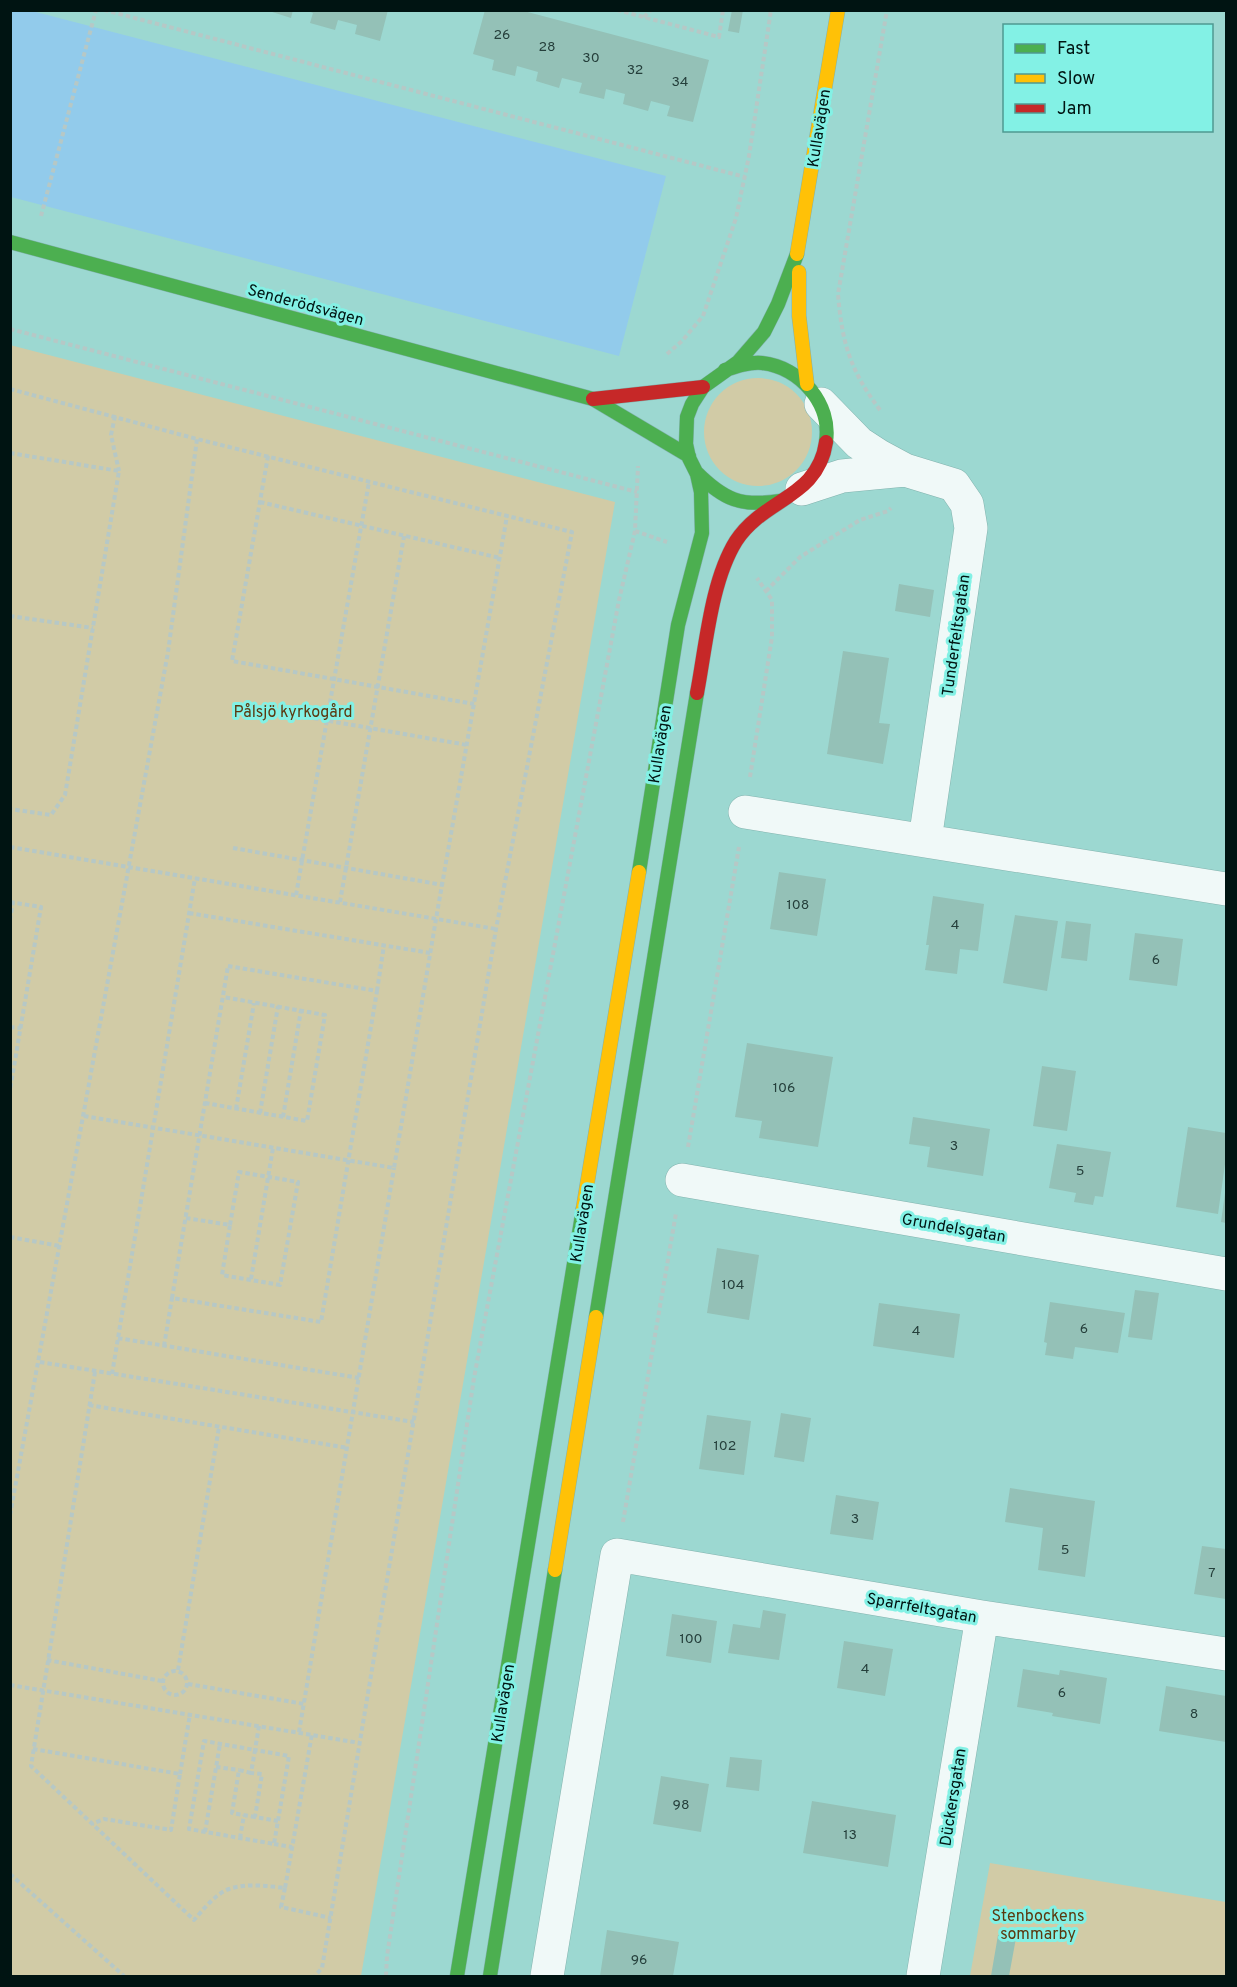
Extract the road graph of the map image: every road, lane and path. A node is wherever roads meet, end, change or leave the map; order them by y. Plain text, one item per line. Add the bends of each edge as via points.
1 (104, 10) edge
2 (130, 10) edge
3 (618, 10) edge
4 (651, 10) edge
5 (723, 10) edge
6 (771, 10) edge
7 (838, 10) edge
8 (887, 10) edge
9 (96, 11) edge
10 (129, 17) junction
11 (643, 17) junction
12 (745, 177) junction
13 (41, 214) dead end
14 (10, 242) edge
15 (799, 246) junction
16 (10, 329) edge
17 (725, 370) junction
18 (703, 387) junction
19 (10, 389) edge
20 (649, 394) junction
21 (814, 394) junction
22 (593, 399) junction
23 (115, 416) junction
24 (885, 417) dead end
25 (642, 427) junction
26 (197, 439) junction
27 (10, 453) edge
28 (268, 456) junction
29 (689, 456) junction
30 (904, 470) junction
31 (119, 471) junction
32 (696, 472) junction
33 (369, 482) junction
34 (637, 492) junction
35 (791, 495) junction
36 (260, 502) junction
37 (507, 516) junction
38 (361, 526) junction
39 (635, 531) junction
40 (404, 536) junction
41 (698, 553) junction
42 (500, 558) junction
43 (725, 561) junction
44 (766, 591) junction
45 (10, 616) edge
46 (93, 628) junction
47 (334, 679) junction
48 (378, 687) junction
49 (474, 704) junction
50 (255, 708) dead end
51 (327, 721) junction
52 (370, 728) junction
53 (467, 745) junction
54 (10, 809) edge
55 (745, 812) junction
56 (925, 840) junction
57 (10, 847) edge
58 (234, 848) dead end
59 (303, 861) junction
60 (129, 867) junction
61 (346, 868) junction
62 (195, 878) junction
63 (443, 885) junction
64 (1227, 890) edge
65 (296, 895) junction
66 (12, 902) edge
67 (340, 902) junction
68 (189, 913) junction
69 (436, 919) junction
70 (10, 920) edge
71 (496, 928) junction
72 (384, 945) junction
73 (430, 953) junction
74 (376, 991) junction
75 (223, 997) junction
76 (254, 1003) junction
77 (278, 1006) junction
78 (301, 1010) junction
79 (10, 1027) edge
80 (21, 1029) junction
81 (13, 1061) edge
82 (11, 1089) edge
83 (205, 1104) junction
84 (236, 1109) junction
85 (260, 1113) junction
86 (84, 1116) junction
87 (283, 1117) junction
88 (153, 1128) junction
89 (199, 1136) junction
90 (273, 1148) junction
91 (348, 1160) junction
92 (394, 1168) junction
93 (268, 1177) junction
94 (682, 1180) junction
95 (186, 1218) junction
96 (230, 1225) junction
97 (10, 1237) edge
98 (60, 1246) junction
99 (1227, 1274) edge
100 (251, 1279) junction
101 (172, 1298) junction
102 (118, 1338) junction
103 (164, 1346) junction
104 (40, 1362) junction
105 (95, 1372) junction
106 (112, 1374) junction
107 (359, 1378) junction
108 (90, 1405) junction
109 (353, 1412) junction
110 (414, 1422) junction
111 (219, 1427) junction
112 (348, 1448) junction
113 (10, 1471) edge
114 (19, 1472) junction
115 (10, 1515) edge
116 (618, 1556) junction
117 (982, 1617) junction
118 (1227, 1654) edge
119 (47, 1660) junction
120 (178, 1670) junction
121 (162, 1681) junction
122 (188, 1684) junction
123 (10, 1685) edge
124 (42, 1690) junction
125 (304, 1704) junction
126 (190, 1714) junction
127 (259, 1726) junction
128 (299, 1732) junction
129 (312, 1734) junction
130 (360, 1743) junction
131 (220, 1744) junction
132 (33, 1749) junction
133 (255, 1750) junction
134 (216, 1767) junction
135 (239, 1770) junction
136 (251, 1773) junction
137 (180, 1774) junction
138 (244, 1815) junction
139 (255, 1817) junction
140 (278, 1821) junction
141 (92, 1824) junction
142 (205, 1832) junction
143 (240, 1838) junction
144 (274, 1844) junction
145 (292, 1847) junction
146 (10, 1874) edge
147 (285, 1888) junction
148 (331, 1918) junction
149 (124, 1977) edge
150 (315, 1977) edge
151 (386, 1977) edge
152 (457, 1977) edge
153 (490, 1977) edge
154 (547, 1977) edge
155 (922, 1977) edge

1 - 10 path
2 - 10 path
3 - 11 path
4 - 11 path
5 - 11 path via 719,37
6 - 12 path
7 - 15 street, Kullavägen
8 - 24 path via 838,294 850,363
9 - 13 path
10 - 12 path
12 - 20 path via 736,218 702,316 682,342 660,360
14 - 22 street, Senderödsvägen
15 - 17 street, Kullavägen via 766,330 744,358
15 - 21 street, Kullavägen via 799,316
16 - 34 path
17 - 18 street, Kullavägen
17 - 21 street, Kullavägen via 746,363 768,363 790,371
18 - 20 street, Senderödsvägen
18 - 29 street, Kullavägen via 686,419
19 - 23 path
20 - 22 street, Senderödsvägen
21 - 30 street via 859,443
21 - 35 street, Kullavägen via 827,427 826,450 817,471
22 - 25 street, Senderödsvägen
23 - 26 path
23 - 31 path via 111,435
25 - 29 street, Senderödsvägen
25 - 34 path
26 - 28 path
26 - 60 path via 168,652
27 - 31 path
28 - 33 path
28 - 36 path
29 - 32 street, Kullavägen
30 - 35 street via 842,476
30 - 44 path via 896,501 888,511 860,520 800,557
30 - 56 street, Tunderfeltsgatan via 954,485 967,504 971,528
31 - 46 path
32 - 35 street, Kullavägen via 712,489 733,501 757,505
32 - 41 street, Kullavägen via 703,506
33 - 37 path
33 - 38 path
34 - 39 path
35 - 43 street, Kullavägen via 748,524
36 - 38 path
36 - 47 path via 232,661
37 - 42 path
37 - 71 path via 572,532
38 - 40 path
38 - 47 path
39 - 41 path
39 - 151 path via 474,1378
40 - 42 path
40 - 48 path
41 - 152 street, Kullavägen via 685,595 664,717
42 - 49 path
43 - 44 path via 756,576
43 - 153 street, Kullavägen via 692,721
44 - 55 path via 772,600 772,637
45 - 46 path
46 - 54 path via 65,795 51,815
47 - 48 path
47 - 51 path
48 - 49 path
48 - 52 path
49 - 53 path
50 - 51 path
51 - 52 path
51 - 59 path
52 - 53 path
52 - 61 path
53 - 63 path
55 - 56 street
55 - 94 path
56 - 64 street
57 - 60 path
58 - 59 path
59 - 61 path
59 - 65 path
60 - 62 path
60 - 86 path
61 - 63 path
61 - 67 path
62 - 65 path
62 - 68 path
63 - 69 path
65 - 67 path
66 - 70 path
66 - 80 path via 41,907
67 - 69 path
68 - 72 path
68 - 88 path
69 - 71 path
69 - 73 path
71 - 110 path
72 - 73 path
72 - 74 path
73 - 92 path
74 - 75 path via 228,966
74 - 91 path
75 - 76 path
75 - 83 path
76 - 77 path
76 - 84 path
77 - 78 path
77 - 85 path
78 - 87 path
78 - 87 path via 325,1015 308,1121
79 - 80 path
80 - 81 path
81 - 82 path
83 - 84 path
83 - 89 path
84 - 85 path
85 - 87 path
86 - 88 path
86 - 98 path
88 - 89 path
88 - 102 path
89 - 90 path
89 - 95 path
90 - 91 path
90 - 93 path
91 - 92 path
91 - 101 path via 321,1322
92 - 107 path
93 - 96 path via 239,1172
93 - 100 path
93 - 100 path via 298,1182 280,1285
94 - 99 street, Grundelsgatan
94 - 116 path
95 - 96 path
95 - 101 path
96 - 100 path via 222,1275
97 - 98 path
98 - 104 path
101 - 103 path
102 - 103 path
102 - 106 path
103 - 107 path
104 - 105 path
104 - 114 path
105 - 106 path
105 - 108 path
106 - 109 path
107 - 109 path
108 - 111 path
108 - 119 path
109 - 110 path
109 - 112 path
110 - 130 path
111 - 112 path
111 - 120 path
112 - 125 path
113 - 114 path
114 - 115 path
116 - 117 street, Sparrfeltsgatan
116 - 154 street
117 - 118 street, Sparrfeltsgatan
117 - 155 street, Dückersgatan
119 - 121 path
119 - 124 path
120 - 121 path via 167,1673
120 - 122 path via 185,1674
121 - 122 path via 165,1691 174,1696 184,1693
122 - 125 path
123 - 124 path
124 - 126 path
124 - 132 path
125 - 128 path
126 - 127 path
126 - 137 path
127 - 128 path
127 - 133 path
128 - 129 path
129 - 130 path
129 - 145 path
130 - 148 path
131 - 133 path
131 - 134 path
131 - 142 path via 204,1741 189,1829
132 - 137 path
132 - 141 path via 31,1766
133 - 136 path
133 - 140 path via 289,1756
134 - 135 path
134 - 142 path
135 - 136 path
135 - 138 path via 232,1813
136 - 139 path via 262,1774
137 - 141 path via 171,1830 104,1819
138 - 139 path
138 - 143 path
139 - 140 path
140 - 144 path
141 - 147 path via 194,1920 228,1889 262,1885
142 - 143 path
143 - 144 path
144 - 145 path
145 - 147 path
146 - 149 path
147 - 148 path via 281,1907
148 - 150 path via 322,1968

